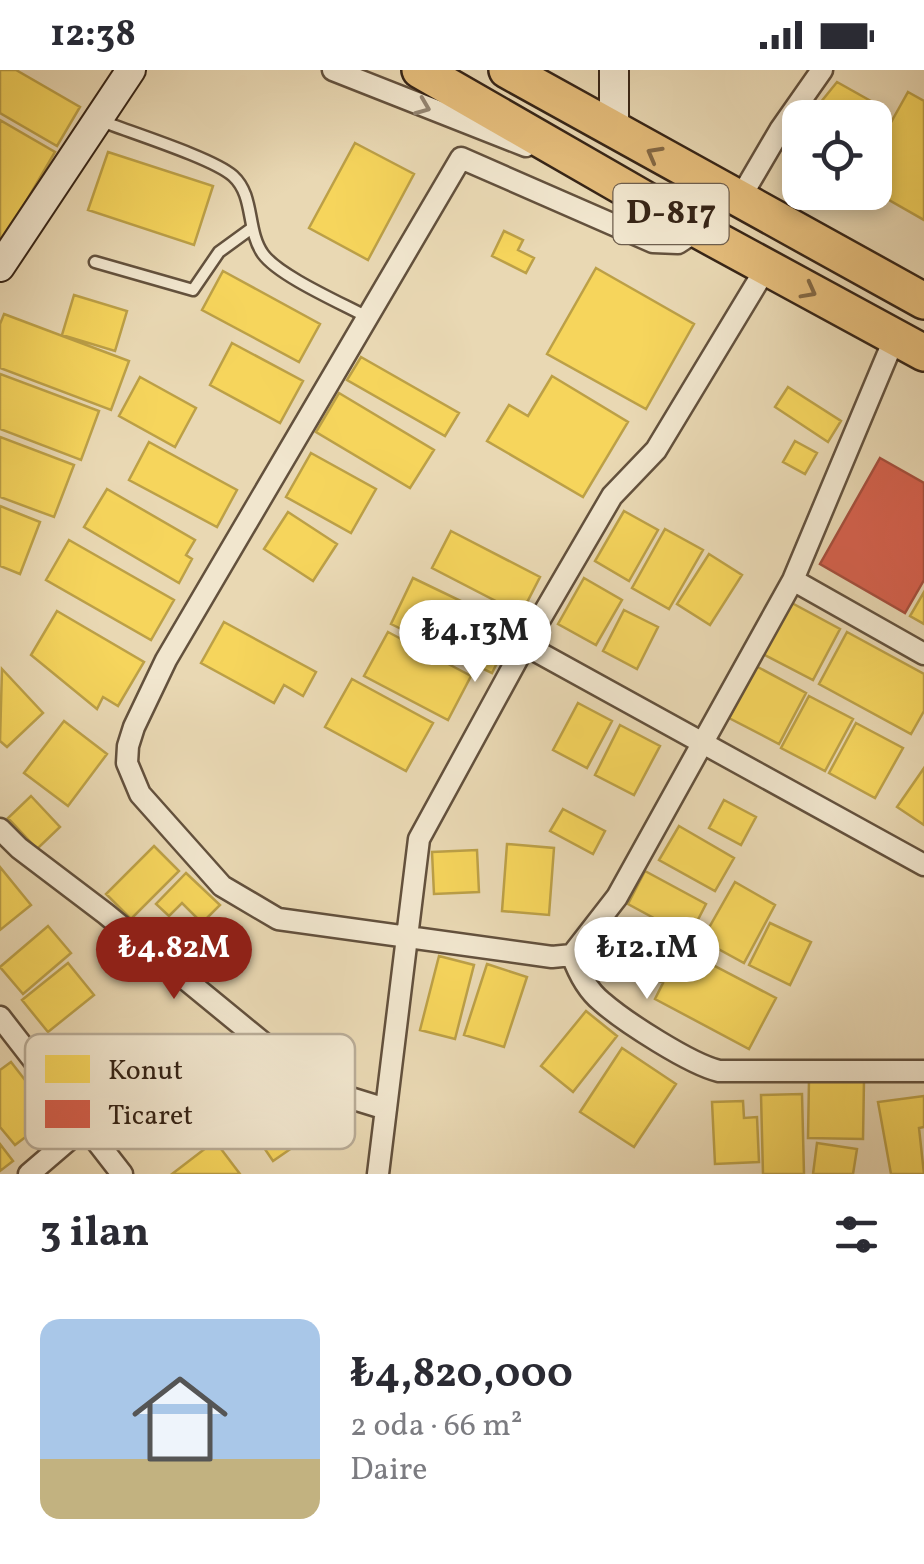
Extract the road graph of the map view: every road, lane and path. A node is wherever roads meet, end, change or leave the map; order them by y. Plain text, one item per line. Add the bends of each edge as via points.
1 (131, 70) edge
2 (332, 70) edge
3 (420, 70) edge
4 (507, 70) edge
5 (614, 70) edge
6 (822, 70) edge
7 (98, 120) junction
8 (614, 132) junction
9 (595, 171) junction
10 (739, 200) junction
11 (252, 228) junction
12 (698, 230) junction
13 (95, 262) dead end
14 (0, 268) edge
15 (766, 268) junction
16 (924, 301) edge
17 (367, 317) junction
18 (909, 345) edge
19 (793, 580) junction
20 (525, 645) junction
21 (924, 654) edge
22 (700, 744) junction
23 (0, 829) edge
24 (924, 865) edge
25 (408, 937) junction
26 (572, 954) junction
27 (0, 1016) edge
28 (252, 1034) edge
29 (25, 1048) edge
30 (924, 1071) edge
31 (355, 1099) edge
32 (386, 1109) junction
33 (58, 1149) edge
34 (103, 1149) edge
35 (29, 1174) edge
36 (122, 1174) edge
37 (378, 1174) edge

1 - 7 street
2 -> 9 street
3 - 9 highway, D-817
4 - 8 highway, D-817
5 - 8 street
6 - 10 street
7 - 11 lane via 224,169 243,189
7 - 14 street
10 -> 8 highway, D-817
9 - 12 highway, D-817
10 - 16 highway, D-817
11 - 13 lane via 219,252 193,290
11 - 17 lane via 273,264
12 - 15 highway, D-817
12 - 17 street via 678,243 654,242 461,158
15 -> 18 highway, D-817
15 - 20 street via 656,450 612,496
17 - 25 street via 166,660 134,728 127,764 140,794 222,886 278,919
18 - 19 street
19 - 21 street
19 - 22 street
20 - 22 street
20 - 25 street via 419,839
22 - 24 street
22 - 26 street via 618,897
23 - 28 street
25 - 26 street via 552,957
25 - 32 street
26 - 30 street via 600,1001 699,1066
27 - 29 street
31 - 32 street
32 - 37 street
33 - 35 street
34 - 36 street

